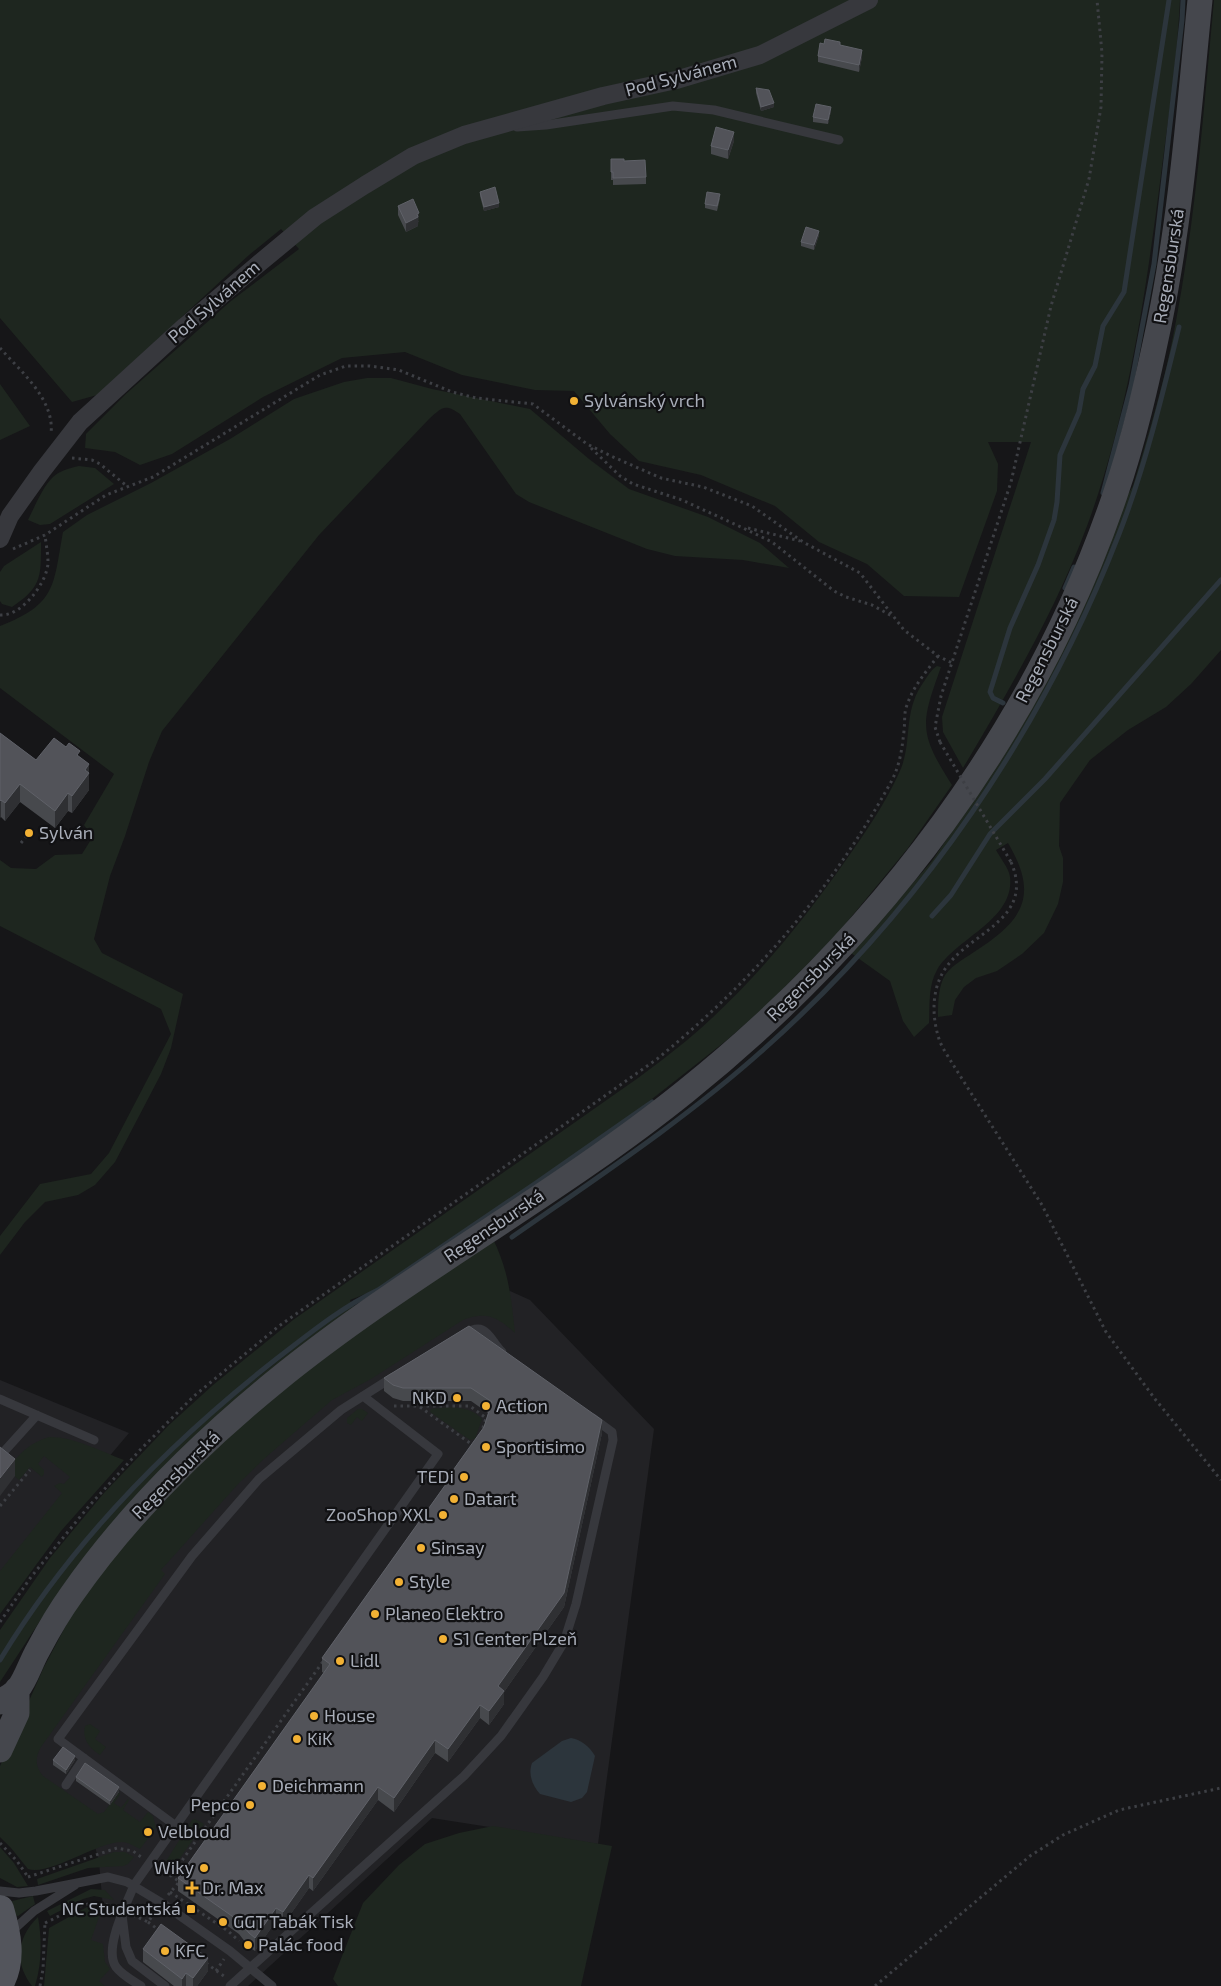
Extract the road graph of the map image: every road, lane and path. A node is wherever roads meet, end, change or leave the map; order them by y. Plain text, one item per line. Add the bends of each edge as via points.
1 (870, 0) edge
2 (1097, 0) edge
3 (1200, 0) edge
4 (484, 129) junction
5 (839, 140) dead end
6 (0, 348) edge
7 (54, 444) junction
8 (587, 444) junction
9 (128, 487) junction
10 (741, 527) junction
11 (45, 535) junction
12 (803, 542) junction
13 (4, 545) edge
14 (0, 615) edge
15 (893, 617) junction
16 (938, 656) junction
17 (952, 663) junction
18 (30, 833) dead end
19 (21, 843) dead end
20 (454, 1340) edge
21 (508, 1357) edge
22 (400, 1373) edge
23 (363, 1396) junction
24 (0, 1399) edge
25 (419, 1406) dead end
26 (587, 1414) edge
27 (37, 1415) junction
28 (94, 1440) dead end
29 (474, 1446) edge
30 (0, 1456) edge
31 (30, 1470) dead end
32 (1221, 1480) edge
33 (0, 1506) edge
34 (0, 1622) edge
35 (317, 1679) edge
36 (9, 1696) edge
37 (0, 1750) edge
38 (84, 1758) junction
39 (66, 1785) dead end
40 (1221, 1788) edge
41 (176, 1826) junction
42 (0, 1842) edge
43 (150, 1863) junction
44 (185, 1874) edge
45 (171, 1876) junction
46 (83, 1881) junction
47 (180, 1882) junction
48 (134, 1885) junction
49 (0, 1892) edge
50 (170, 1892) junction
51 (162, 1902) junction
52 (0, 1909) edge
53 (123, 1913) junction
54 (148, 1922) junction
55 (163, 1933) edge
56 (7, 1935) junction
57 (243, 1945) dead end
58 (201, 1960) edge
59 (250, 1968) junction
60 (6, 1981) edge
61 (232, 1985) edge
62 (40, 1986) edge
63 (141, 1986) edge
64 (165, 1986) edge
65 (272, 1986) edge
66 (875, 1986) edge

1 - 4 street, Pod Sylvánem via 760,55
2 - 17 path via 1102,53 1101,107 1089,179 1050,306 1012,482
3 - 36 main road, Regensburská via 1175,238 1147,380 1116,491 1085,573 1048,653 991,753 951,813 903,877 841,949 721,1063 620,1140 320,1347 199,1449 139,1511 76,1588
4 - 5 lane, Pod Sylvánem via 546,124 673,106 714,110
4 - 7 street, Pod Sylvánem via 413,156 315,217 184,326
6 - 7 path via 38,392 49,412
7 - 9 path via 71,458 100,464
7 - 13 street, Pod Sylvánem via 10,516
8 - 9 path via 533,404 452,392 399,370 346,366 320,376 153,477
8 - 10 path via 633,484 682,500
8 - 12 path via 661,478 703,487 752,506
9 - 11 path via 94,502
10 - 12 path
10 - 15 path via 772,542 834,591 872,605
11 - 13 path
11 - 14 path via 48,564 45,576 25,604 8,616
12 - 15 path via 860,573
15 - 16 path via 904,630
16 - 17 path
16 - 34 path via 916,686 905,710 900,763 892,781 806,910 746,980 657,1059 279,1326 194,1396 89,1506
17 - 32 path, bridge via 935,727 940,742 1011,862 1017,882 1014,900 1000,922 956,956 944,970 934,1004 940,1041 1042,1205 1106,1332
18 - 19 path
20 - 21 lane via 470,1330 481,1329
22 - 23 lane
23 - 38 lane via 341,1410 259,1479 192,1556 58,1739
23 - 41 lane via 438,1454
24 - 27 lane
25 - 29 path
26 - 59 lane via 610,1430 614,1440 576,1604 564,1642 543,1678 476,1765
27 - 28 lane
27 - 30 lane
31 - 33 path
35 - 45 path via 313,1676
36 - 37 main road, Regensburská via 17,1713
38 - 39 lane
38 - 41 lane
40 - 66 path via 1119,1810 1063,1835 1030,1856
41 - 43 lane
42 - 43 path via 28,1877 116,1848 133,1851
43 - 45 path
43 - 48 lane
44 - 47 path
45 - 47 path
46 - 48 lane via 108,1877
46 - 49 lane via 36,1891
46 - 56 lane via 34,1912
47 - 50 path
48 - 51 lane
48 - 53 lane
50 - 51 path
50 - 57 path via 228,1931
51 - 54 path
51 - 59 lane
52 - 56 main road
53 - 54 path
53 - 62 path via 103,1902 91,1902 45,1923
53 - 63 lane via 113,1941 112,1955 115,1966
53 - 64 lane via 126,1947 132,1961
54 - 55 path
56 - 60 main road
58 - 61 path
59 - 61 lane
59 - 65 lane

